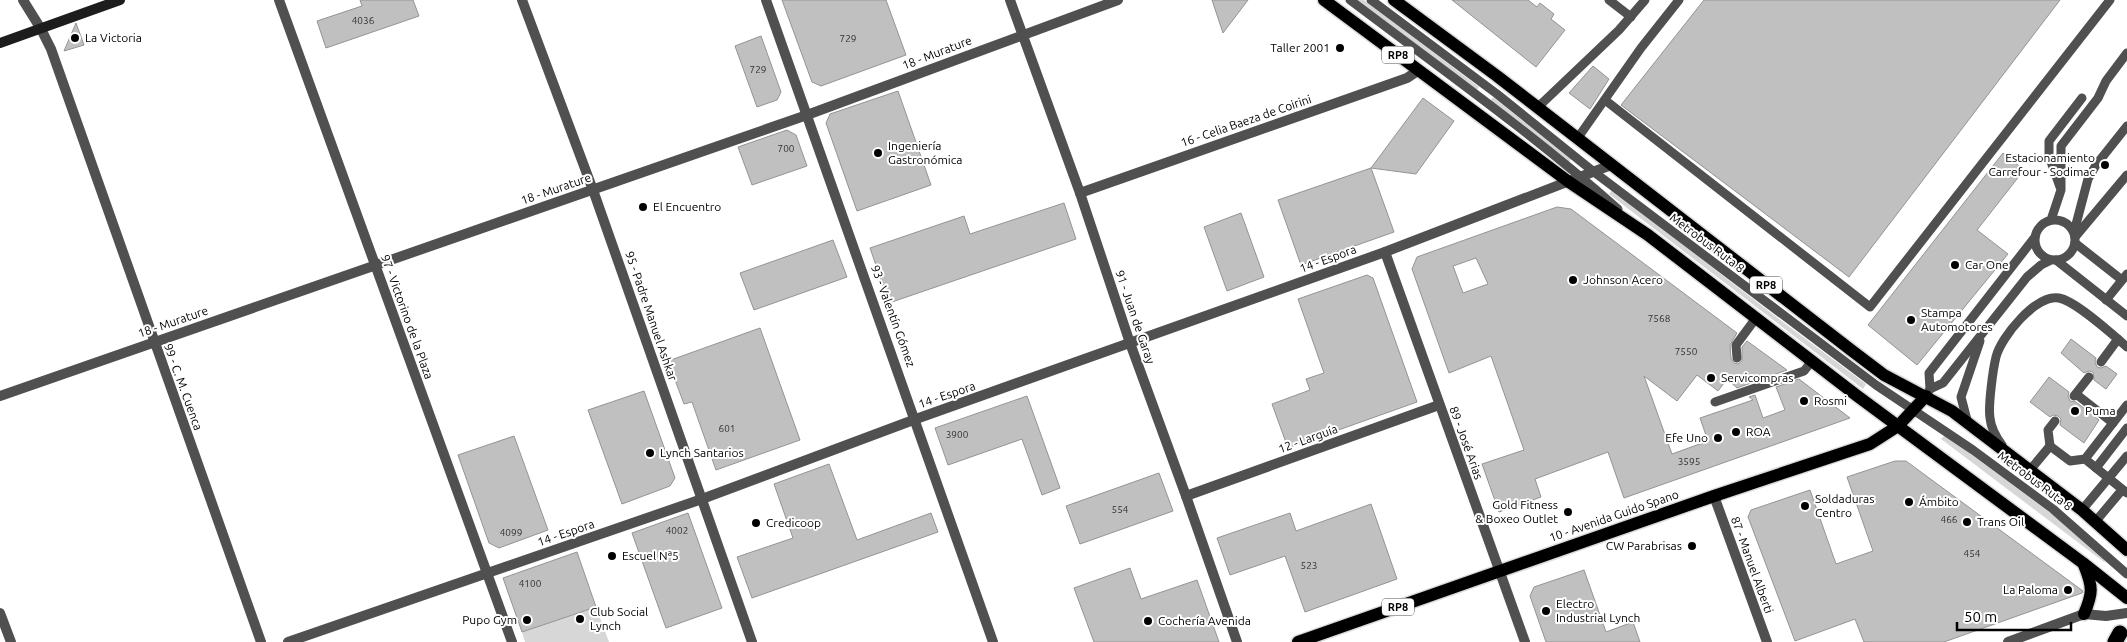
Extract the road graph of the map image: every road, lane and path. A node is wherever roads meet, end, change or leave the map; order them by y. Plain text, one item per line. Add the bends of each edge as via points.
1 (23, 0) edge
2 (120, 0) edge
3 (278, 0) edge
4 (522, 0) edge
5 (766, 0) edge
6 (1010, 0) edge
7 (1118, 0) edge
8 (1324, 0) edge
9 (1350, 0) edge
10 (1371, 0) edge
11 (1394, 0) edge
12 (1610, 0) edge
13 (1644, 0) edge
14 (1679, 0) edge
15 (2110, 0) edge
16 (1631, 17) junction
17 (41, 28) junction
18 (1022, 34) junction
19 (0, 43) edge
20 (2127, 53) edge
21 (1419, 70) junction
22 (2082, 98) dead end
23 (1605, 100) junction
24 (1537, 108) junction
25 (808, 115) junction
26 (2127, 126) edge
27 (1577, 139) junction
28 (1611, 165) junction
29 (1594, 172) junction
30 (2127, 175) edge
31 (1582, 177) junction
32 (1569, 182) junction
33 (593, 190) junction
34 (2061, 190) junction
35 (1080, 193) junction
36 (2051, 220) junction
37 (1648, 235) junction
38 (2035, 237) junction
39 (2075, 238) junction
40 (1385, 252) junction
41 (2054, 260) junction
42 (375, 264) junction
43 (2125, 277) edge
44 (2106, 300) junction
45 (2127, 316) edge
46 (1756, 318) junction
47 (1982, 336) junction
48 (2118, 339) junction
49 (154, 342) junction
50 (1130, 343) junction
51 (2127, 347) edge
52 (1737, 358) dead end
53 (1812, 361) junction
54 (2101, 362) dead end
55 (2089, 377) dead end
56 (1928, 392) junction
57 (0, 396) edge
58 (1715, 402) dead end
59 (1439, 405) junction
60 (2127, 405) edge
61 (1913, 410) junction
62 (916, 419) junction
63 (2055, 421) dead end
64 (2113, 423) junction
65 (1968, 424) junction
66 (1898, 426) junction
67 (2127, 428) edge
68 (2050, 446) junction
69 (2007, 452) junction
70 (2127, 456) edge
71 (2085, 459) junction
72 (2096, 468) junction
73 (2030, 470) junction
74 (2109, 478) junction
75 (2125, 491) edge
76 (1186, 496) junction
77 (1714, 496) junction
78 (702, 499) junction
79 (2082, 510) junction
80 (2095, 522) junction
81 (2127, 550) edge
82 (2083, 563) junction
83 (1499, 572) junction
84 (488, 574) junction
85 (2127, 574) edge
86 (2127, 598) edge
87 (0, 613) edge
88 (2127, 613) edge
89 (2084, 614) junction
90 (11, 642) edge
91 (261, 642) edge
92 (288, 642) edge
93 (512, 642) edge
94 (752, 642) edge
95 (994, 642) edge
96 (1236, 642) edge
97 (1298, 642) edge
98 (1524, 642) edge
99 (1767, 642) edge
100 (2008, 642) edge

1 - 17 street, 99 - C. M. Cuenca
2 - 17 street
3 - 42 street, 97 - Victorino de la Plaza
4 - 33 street, 95 - Padre Manuel Ashkar
5 - 25 street, 93 - Valentín Gómez
6 - 18 street, 91 - Juan de Garay
7 - 18 street, 18 - Murature
8 - 21 main road, RP8
9 - 31 lane
10 - 29 lane, Metrobus Ruta 8 via 1497,94
11 - 24 main road, RP8
12 - 16 lane
13 - 16 lane
14 - 23 lane
15 - 23 lane via 1870,307
16 - 24 lane
17 - 19 street
17 - 49 street, 99 - C. M. Cuenca
18 - 25 street, 18 - Murature
18 - 35 street, 91 - Juan de Garay
20 - 34 lane via 2061,146
21 - 32 main road, RP8
21 - 35 street, 16 - Celia Baeza de Coirini via 1407,78
22 - 34 lane via 2049,141 2048,156
23 - 27 lane
24 - 27 main road, RP8
25 - 33 street, 18 - Murature
25 - 62 street, 93 - Valentín Gómez
26 - 39 lane via 2088,180
27 - 28 main road, RP8
28 - 29 street, 14 - Espora
28 - 56 main road, RP8 via 1878,370
29 - 31 street, 14 - Espora
29 - 61 lane, Metrobus Ruta 8 via 1860,374
30 - 39 lane
31 - 32 street, 14 - Espora
31 - 37 lane
32 - 37 main road, RP8
32 - 40 street, 14 - Espora
33 - 42 street, 18 - Murature
33 - 78 street, 95 - Padre Manuel Ashkar
34 - 36 lane
35 - 50 street, 91 - Juan de Garay
36 - 38 lane via 2041,226
36 - 39 lane via 2068,224
37 - 46 main road, RP8
38 - 41 lane via 2041,254
38 - 56 lane via 1929,373
39 - 41 lane via 2071,253
39 - 43 lane
40 - 50 street, 14 - Espora
40 - 59 street, 89 - José Arias
41 - 44 lane
41 - 47 lane via 2040,265 2027,277
42 - 49 street, 18 - Murature
42 - 84 street, 97 - Victorino de la Plaza
43 - 44 lane
44 - 45 lane
46 - 52 lane via 1736,345
46 - 53 main road, RP8
47 - 56 lane via 1943,383
47 - 65 lane via 1961,397
48 - 51 lane
48 - 54 lane
48 - 69 lane via 2075,306 2059,298 2043,300 2032,307 2002,343 1996,357 1989,417 1993,432
49 - 57 street, 18 - Murature
49 - 91 street, 99 - C. M. Cuenca
50 - 62 street, 14 - Espora
50 - 76 street, 91 - Juan de Garay
53 - 58 lane via 1804,371
53 - 66 main road, RP8
55 - 64 lane via 2075,395
56 - 61 main road, 10 - Avenida Guido Spano / RP8
56 - 65 main road, RP8
59 - 76 street, 12 - Larguía
59 - 83 street, 89 - José Arias
60 - 64 lane
61 - 66 main road, 10 - Avenida Guido Spano / RP8
61 - 85 lane, Metrobus Ruta 8 via 2053,509
62 - 78 street, 14 - Espora
62 - 95 street, 93 - Valentín Gómez
63 - 68 lane via 2048,430
64 - 71 lane
65 - 69 main road, RP8
66 - 77 main road, 10 - Avenida Guido Spano / RP8 via 1870,444
66 - 82 main road, RP8
67 - 72 lane
68 - 71 lane via 2070,461
68 - 73 lane
69 - 73 main road, RP8
70 - 74 lane
71 - 72 lane
72 - 74 lane
73 - 79 main road, RP8
74 - 75 lane
74 - 79 lane
75 - 80 lane
76 - 96 street, 91 - Juan de Garay
77 - 83 main road, 10 - Avenida Guido Spano / RP8
77 - 99 street, 87 - Manuel Alberti
78 - 84 street, 14 - Espora
78 - 94 street, 95 - Padre Manuel Ashkar
79 - 80 main road, RP8
80 - 81 main road, RP8
82 - 86 main road, RP8
82 - 89 main road via 2092,591
83 - 97 main road, 10 - Avenida Guido Spano / RP8
83 - 98 street, 89 - José Arias
84 - 92 street, 14 - Espora
84 - 93 street, 97 - Victorino de la Plaza
87 - 90 street
88 - 89 street via 2106,616
89 - 100 street

